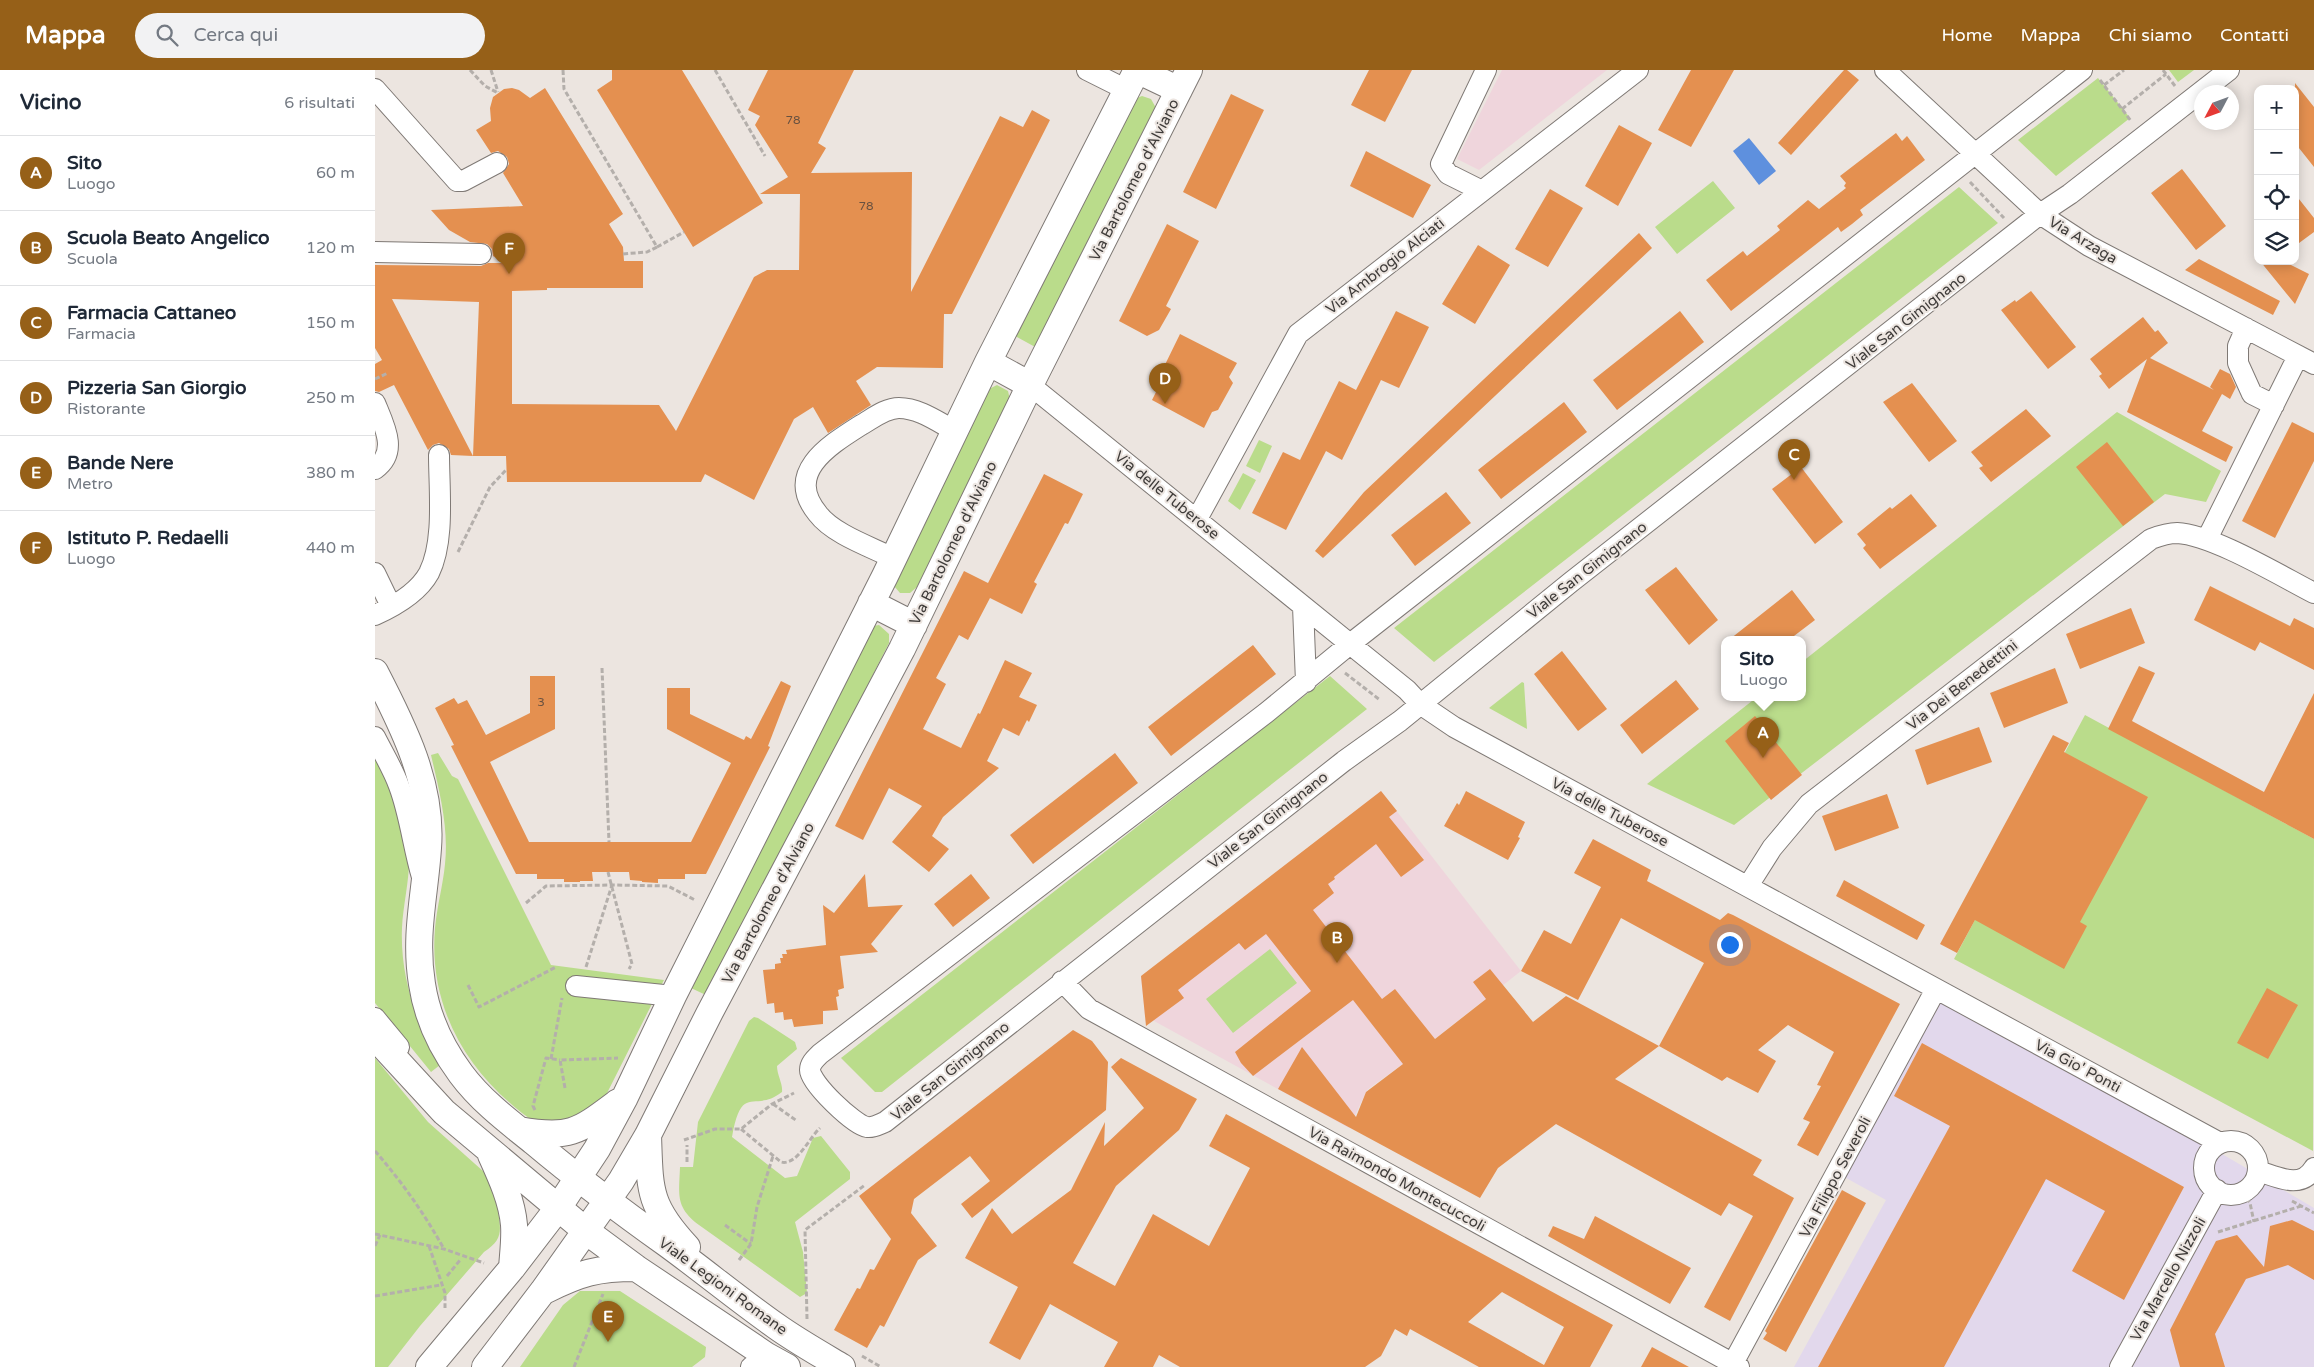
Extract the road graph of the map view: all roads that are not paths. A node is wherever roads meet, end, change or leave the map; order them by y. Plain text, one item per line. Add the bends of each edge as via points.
1 (1087, 70) edge
2 (1486, 70) edge
3 (1638, 70) edge
4 (1885, 70) edge
5 (2229, 70) edge
6 (2089, 72) edge
7 (1134, 77) edge
8 (2056, 79) edge
9 (1184, 80) edge
10 (375, 89) edge
11 (1975, 153) junction
12 (497, 163) dead end
13 (1482, 191) junction
14 (2040, 214) junction
15 (375, 252) edge
16 (481, 254) dead end
17 (2246, 328) junction
18 (2306, 360) edge
19 (988, 362) junction
20 (1029, 384) junction
21 (375, 403) edge
22 (2274, 405) junction
23 (955, 431) junction
24 (439, 455) dead end
25 (375, 469) edge
26 (1197, 519) junction
27 (2207, 539) junction
28 (893, 558) junction
29 (375, 573) edge
30 (2314, 593) edge
31 (871, 603) junction
32 (1303, 606) junction
33 (383, 610) edge
34 (914, 625) junction
35 (1350, 644) junction
36 (375, 672) edge
37 (1306, 682) junction
38 (1420, 704) junction
39 (375, 736) edge
40 (424, 884) junction
41 (1748, 886) junction
42 (1062, 981) junction
43 (1936, 989) junction
44 (570, 990) road end
45 (673, 996) junction
46 (710, 1012) junction
47 (375, 1018) edge
48 (655, 1034) junction
49 (375, 1037) edge
50 (691, 1052) junction
51 (625, 1096) junction
52 (445, 1112) junction
53 (528, 1122) junction
54 (648, 1135) junction
55 (2220, 1143) junction
56 (490, 1152) junction
57 (2314, 1168) edge
58 (2257, 1171) junction
59 (578, 1179) junction
60 (2217, 1190) junction
61 (607, 1201) junction
62 (557, 1208) junction
63 (586, 1231) junction
64 (512, 1268) junction
65 (636, 1268) junction
66 (717, 1280) junction
67 (543, 1291) junction
68 (768, 1363) edge
69 (1734, 1366) edge
70 (429, 1367) edge
71 (485, 1367) edge
72 (842, 1367) edge
73 (2120, 1367) edge

1 - 7 street
2 - 13 street via 1441,164 1447,174
3 - 13 street, Via Ambrogio Alciati
4 - 11 street, Via Arzaga
5 - 14 street, Viale San Gimignano
6 - 8 street, Viale San Gimignano
7 - 9 main road
7 - 19 main road
8 - 11 street, Viale San Gimignano
9 - 20 main road, Via Bartolomeo d'Alviano
10 - 12 street via 457,181
11 - 14 street, Via Arzaga
11 - 35 street, Viale San Gimignano
13 - 26 street, Via Ambrogio Alciati via 1298,334
14 - 17 street, Via Arzaga via 2089,246
14 - 38 street, Viale San Gimignano
15 - 16 street
17 - 18 street, Via Arzaga
17 - 22 street via 2238,346 2238,363 2252,394
18 - 22 street
19 - 20 main road
19 - 23 main road
20 - 26 street, Via delle Tuberose
20 - 34 main road, Via Bartolomeo d'Alviano
21 - 25 street via 387,432 388,446 387,457
22 - 27 street
23 - 28 main road
23 - 28 street via 913,411 888,410 822,452 806,476 805,490 810,504 829,525
24 - 33 street via 440,517 429,572 407,596
26 - 32 street, Via delle Tuberose
27 - 30 street, Via Dei Benedettini
27 - 41 street, Via Dei Benedettini via 2177,533 2163,534 2139,547 1809,804 1771,848
28 - 31 main road
29 - 33 street
31 - 34 main road
31 - 45 main road
32 - 35 street, Via delle Tuberose
32 - 37 street
34 - 46 main road, Via Bartolomeo d'Alviano
35 - 37 street, Viale San Gimignano
35 - 38 street, Via delle Tuberose
36 - 40 main road, Viale Legioni Romane via 402,726 423,790 429,846
37 - 42 street, Viale San Gimignano via 814,1060 810,1069 812,1079 839,1109 858,1124 866,1127 885,1122
38 - 41 street, Via delle Tuberose via 1463,733
38 - 42 street, Viale San Gimignano
39 - 40 street via 399,784
40 - 53 main road, Viale Legioni Romane via 419,921 419,959 426,1005 435,1031 461,1074 479,1094
41 - 43 street, Via delle Tuberose
42 - 69 street, Via Raimondo Montecuccoli via 1089,1009
43 - 55 street, Via Gio' Ponti
43 - 69 street, Via Filippo Severoli
44 - 45 street
45 - 46 main road via 689,996
45 - 48 main road
46 - 50 main road
47 - 52 street via 436,1094
48 - 50 main road via 669,1051 679,1054
48 - 51 main road
49 - 52 main road
50 - 54 main road
51 - 53 main road via 574,1132 547,1135
51 - 59 main road
52 - 56 main road
53 - 59 main road, Viale Legioni Romane
54 - 61 main road
54 - 66 main road via 651,1192 656,1206 669,1226
55 - 58 street, Via Gio' Ponti via 2233,1141 2249,1147 2256,1158
55 - 60 street via 2211,1150 2204,1165 2207,1181
56 - 62 main road
56 - 64 main road via 506,1188 513,1215
57 - 58 street via 2296,1182
58 - 60 street via 2252,1184 2242,1192 2229,1194
59 - 61 main road, Viale Legioni Romane
59 - 62 main road
60 - 73 street, Via Marcello Nizzoli
61 - 63 main road
61 - 66 main road, Viale Legioni Romane
62 - 63 main road
62 - 64 main road
63 - 65 main road
63 - 67 main road
64 - 70 main road
65 - 67 main road via 594,1270
65 - 68 main road
66 - 72 main road, Viale Legioni Romane via 777,1327
67 - 71 main road

